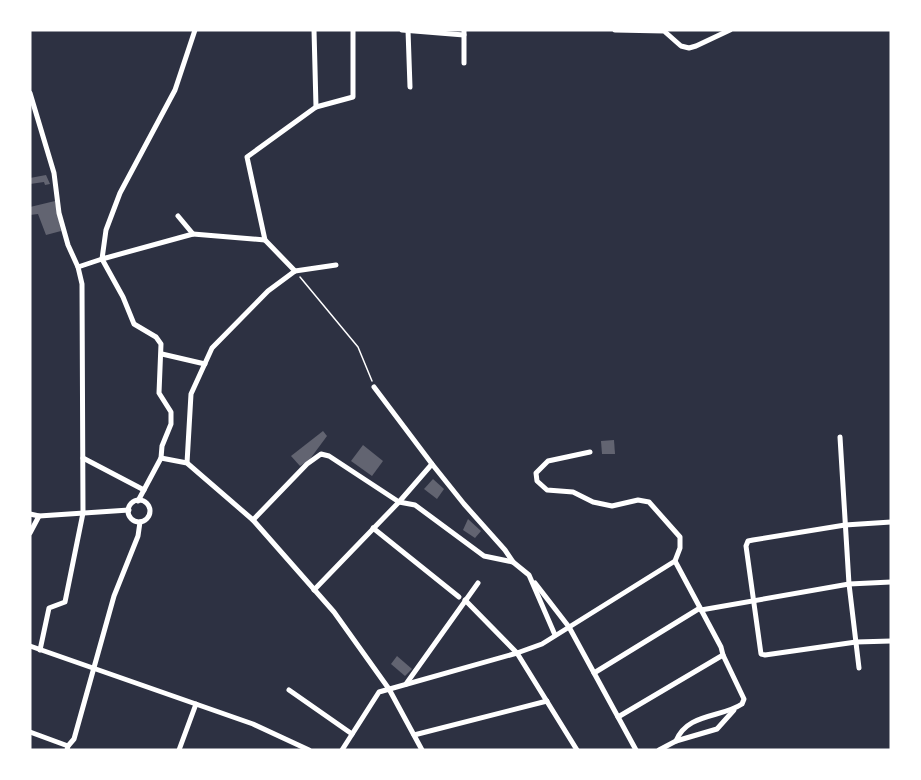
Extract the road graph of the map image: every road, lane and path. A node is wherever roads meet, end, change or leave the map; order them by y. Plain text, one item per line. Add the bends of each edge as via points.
1 (195, 30) edge
2 (314, 30) edge
3 (353, 30) edge
4 (406, 30) edge
5 (615, 30) edge
6 (730, 30) edge
7 (464, 32) edge
8 (464, 63) dead end
9 (410, 87) dead end
10 (30, 93) edge
11 (316, 107) junction
12 (178, 216) dead end
13 (193, 234) junction
14 (265, 240) junction
15 (102, 259) junction
16 (336, 265) dead end
17 (78, 267) junction
18 (295, 271) junction
19 (162, 354) junction
20 (205, 364) junction
21 (374, 387) joint
22 (840, 437) dead end
23 (590, 452) dead end
24 (83, 458) junction
25 (161, 458) junction
26 (187, 464) junction
27 (432, 464) junction
28 (144, 490) junction
29 (138, 501) junction
30 (399, 501) junction
31 (129, 510) junction
32 (83, 513) junction
33 (30, 514) edge
34 (39, 516) junction
35 (253, 520) junction
36 (141, 522) junction
37 (891, 522) edge
38 (845, 525) junction
39 (373, 528) junction
40 (30, 533) edge
41 (675, 561) junction
42 (513, 562) junction
43 (529, 575) junction
44 (891, 582) edge
45 (478, 583) dead end
46 (849, 584) junction
47 (314, 590) junction
48 (462, 599) junction
49 (750, 601) junction
50 (701, 609) junction
51 (569, 627) junction
52 (555, 635) junction
53 (891, 641) edge
54 (856, 642) junction
55 (30, 646) edge
56 (40, 650) junction
57 (517, 653) junction
58 (723, 655) junction
59 (94, 668) junction
60 (859, 668) dead end
61 (594, 673) junction
62 (405, 685) junction
63 (389, 689) junction
64 (290, 690) dead end
65 (547, 701) junction
66 (196, 704) junction
67 (734, 710) junction
68 (618, 717) junction
69 (30, 732) edge
70 (352, 734) junction
71 (414, 735) junction
72 (676, 741) junction
73 (67, 748) edge
74 (575, 749) edge
75 (179, 750) edge
76 (309, 750) edge
77 (342, 750) edge
78 (422, 750) edge
79 (636, 750) edge
80 (659, 750) edge

1 - 15 street via 175,90 120,193 106,230
2 - 11 street
3 - 11 street via 352,97
4 - 7 street
4 - 9 street
5 - 6 street via 664,31 689,48
7 - 8 street
10 - 17 street via 54,173 65,235
11 - 14 street via 247,157
12 - 13 street
13 - 14 street
13 - 15 street
14 - 18 street
15 - 17 street
15 - 19 street via 134,324 156,337
16 - 18 street
17 - 24 street via 82,284
18 - 20 street via 268,291 212,348
18 - 21 path via 358,347
19 - 20 street
19 - 25 street via 159,393 171,412 171,424
20 - 26 street via 191,394
21 - 27 street
22 - 38 street
23 - 41 street via 548,462 536,473 537,481 547,490 573,492 612,506 638,500 648,502 681,537
24 - 28 street
24 - 32 street
25 - 26 street
25 - 28 street
26 - 35 street
27 - 30 street
27 - 42 street
28 - 29 street
29 - 31 street
29 - 36 street via 146,503 150,510 148,518
30 - 35 street via 321,453
30 - 39 street
30 - 42 street via 415,505 484,556
31 - 32 street
31 - 36 street via 132,520
32 - 34 street
32 - 56 street via 65,602 49,608
33 - 34 street
34 - 40 street
35 - 47 street
36 - 59 street via 114,596
37 - 38 street
38 - 46 street
38 - 49 street via 748,541
39 - 47 street
39 - 48 street
41 - 50 street
41 - 51 street
42 - 43 street
43 - 51 street
43 - 52 street
44 - 46 street
45 - 48 street
46 - 49 street
46 - 54 street
47 - 63 street
48 - 57 street
48 - 62 street
49 - 50 street
49 - 54 street via 759,650 765,656
50 - 58 street
50 - 61 street
51 - 52 street
51 - 61 street
52 - 57 street
53 - 54 street
54 - 60 street
55 - 56 street
56 - 59 street
57 - 62 street
57 - 65 street
58 - 67 street via 744,699
58 - 68 street
59 - 66 street
59 - 73 street via 74,739
61 - 68 street
62 - 63 street
63 - 70 street via 379,692
63 - 71 street
64 - 70 street
65 - 71 street
65 - 74 street
66 - 75 street
66 - 76 street
67 - 72 street via 717,729
67 - 72 street via 717,712 689,724
68 - 79 street
69 - 73 street
70 - 77 street
71 - 78 street
72 - 80 street

